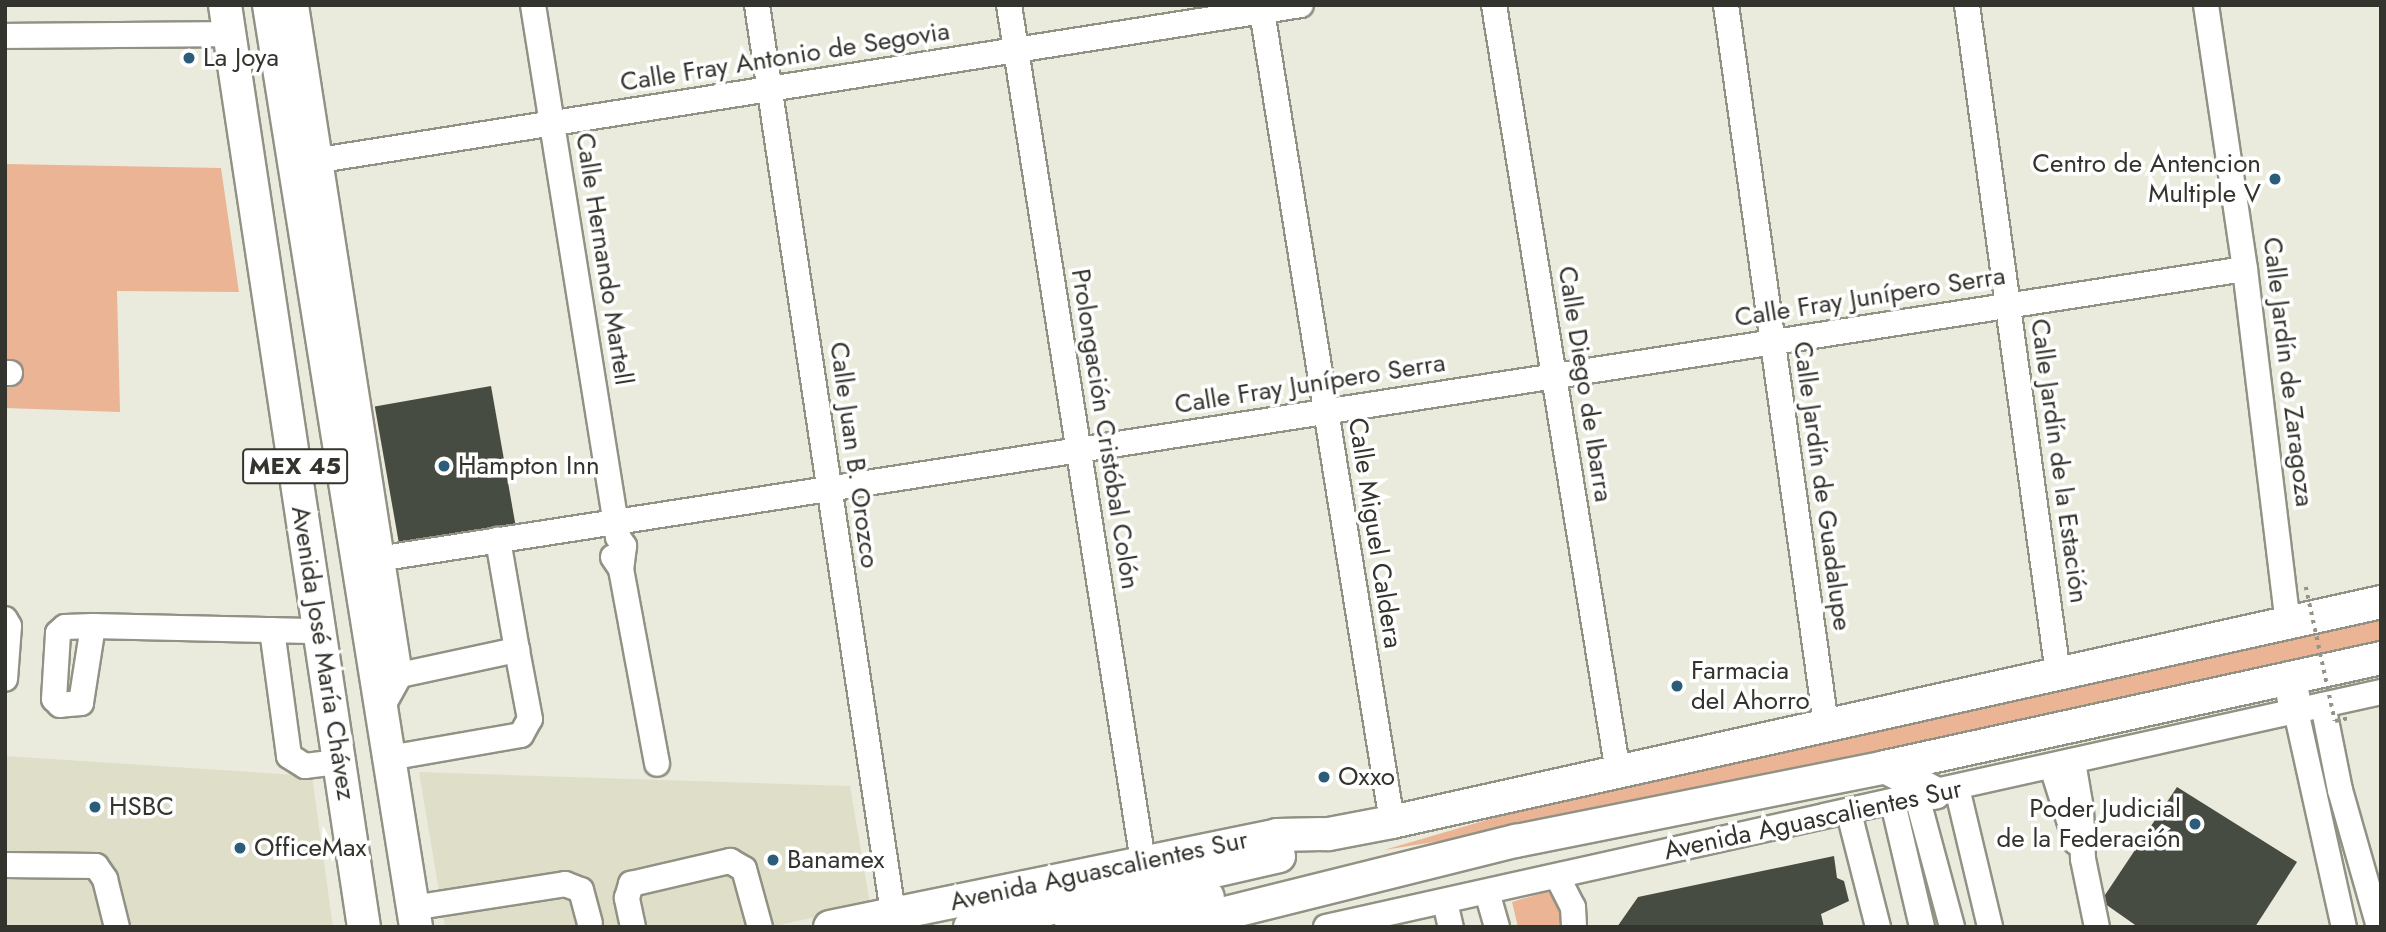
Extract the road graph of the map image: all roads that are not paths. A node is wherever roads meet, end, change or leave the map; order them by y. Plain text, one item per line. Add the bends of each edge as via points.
1 (269, 5) edge
2 (296, 5) edge
3 (533, 5) edge
4 (757, 5) edge
5 (1009, 5) edge
6 (1301, 5) edge
7 (1494, 5) edge
8 (1726, 5) edge
9 (1967, 5) edge
10 (2206, 5) edge
11 (1261, 8) edge
12 (227, 20) edge
13 (5, 36) edge
14 (1016, 50) junction
15 (770, 89) junction
16 (552, 124) junction
17 (320, 160) junction
18 (2245, 269) junction
19 (2008, 306) junction
20 (1771, 342) junction
21 (1553, 377) junction
22 (1325, 412) junction
23 (1078, 450) junction
24 (829, 489) junction
25 (617, 530) junction
26 (498, 540) junction
27 (384, 558) junction
28 (2381, 603) edge
29 (5, 619) edge
30 (2288, 623) junction
31 (93, 626) dead end
32 (272, 630) junction
33 (320, 631) junction
34 (517, 650) junction
35 (2381, 658) edge
36 (2058, 674) junction
37 (400, 675) junction
38 (2290, 678) junction
39 (5, 679) edge
40 (2381, 692) edge
41 (382, 708) junction
42 (2310, 708) junction
43 (1826, 725) junction
44 (389, 758) junction
45 (339, 762) junction
46 (657, 764) dead end
47 (2062, 764) junction
48 (1885, 767) junction
49 (1618, 772) junction
50 (1925, 795) junction
51 (1849, 813) junction
52 (1392, 822) junction
53 (1329, 834) junction
54 (1516, 841) junction
55 (1143, 862) junction
56 (5, 865) edge
57 (1557, 876) junction
58 (1487, 892) junction
59 (1445, 902) junction
60 (893, 913) junction
61 (414, 917) edge
62 (1355, 924) edge
63 (585, 926) edge
64 (117, 927) edge
65 (364, 927) edge
66 (634, 927) edge
67 (760, 927) edge
68 (830, 927) edge
69 (970, 927) edge
70 (1070, 927) edge
71 (1170, 927) edge
72 (1326, 927) edge
73 (1451, 927) edge
74 (1497, 927) edge
75 (1574, 927) edge
76 (1878, 927) edge
77 (1922, 927) edge
78 (1952, 927) edge
79 (1990, 927) edge
80 (2097, 927) edge
81 (2344, 927) edge
82 (2379, 927) edge

1 - 41 main road, Avenida José María Chávez / MEX 45
2 - 17 street
3 - 16 street, Calle Hernando Martell
4 - 15 street, Calle Juan B. Orozco
5 - 14 street, Prolongación Cristóbal Colón
6 - 11 street, Calle Fray Antonio de Segovia
7 - 21 street, Calle Diego de Ibarra
8 - 20 street, Calle Jardín de Guadalupe
9 - 19 street, Calle Jardín de la Estación
10 - 18 street, Calle Jardín de Zaragoza
11 - 14 street, Calle Fray Antonio de Segovia
11 - 22 street, Calle Miguel Caldera
12 - 13 street
12 - 33 main road, Avenida José María Chávez / MEX 45
14 - 15 street, Calle Fray Antonio de Segovia
14 - 23 street, Prolongación Cristóbal Colón
15 - 16 street, Calle Fray Antonio de Segovia
15 - 24 street, Calle Juan B. Orozco
16 - 17 street, Calle Fray Antonio de Segovia
16 - 25 street, Calle Hernando Martell
17 - 27 street
18 - 19 street, Calle Fray Junípero Serra
18 - 30 street, Calle Jardín de Zaragoza
19 - 20 street, Calle Fray Junípero Serra
19 - 36 street, Calle Jardín de la Estación
20 - 21 street, Calle Fray Junípero Serra
20 - 43 street, Calle Jardín de Guadalupe
21 - 22 street, Calle Fray Junípero Serra
21 - 49 street, Calle Diego de Ibarra
22 - 23 street, Calle Fray Junípero Serra
22 - 52 street, Calle Miguel Caldera
23 - 24 street, Calle Fray Junípero Serra
23 - 55 street, Prolongación Cristóbal Colón
24 - 25 street, Calle Fray Junípero Serra
24 - 60 street, Calle Juan B. Orozco
25 - 26 street, Calle Fray Junípero Serra
25 - 46 street, Calle Hernando Martell via 612,547 621,569
26 - 27 street, Calle Fray Junípero Serra
26 - 34 street
27 - 37 street
28 - 30 main road, Avenida Aguascalientes Sur
29 - 39 street via 9,626
30 - 36 main road, Avenida Aguascalientes Sur
31 - 32 street
32 - 33 street
32 - 45 street via 289,756 305,766
33 - 45 main road, Avenida José María Chávez / MEX 45
34 - 37 street
34 - 44 street via 530,719 521,735
35 - 38 main road, Avenida Aguascalientes Sur
36 - 43 main road, Avenida Aguascalientes Sur
37 - 41 street, Avenida José María Chávez
38 - 42 main road
38 - 48 main road, Avenida Aguascalientes Sur
40 - 42 street, Avenida Aguascalientes Sur
41 - 44 main road, Avenida José María Chávez / MEX 45
42 - 47 street, Avenida Aguascalientes Sur
42 - 81 street
42 - 82 street via 2340,790
43 - 49 main road, Avenida Aguascalientes Sur
44 - 61 main road, Avenida José María Chávez / MEX 45
45 - 65 main road, Avenida José María Chávez / MEX 45
47 - 50 street, Avenida Aguascalientes Sur
47 - 80 street
48 - 50 main road
48 - 54 main road, Avenida Aguascalientes Sur
49 - 52 main road, Avenida Aguascalientes Sur
50 - 51 street, Avenida Aguascalientes Sur
50 - 77 street
50 - 78 street
50 - 79 street
51 - 57 street, Avenida Aguascalientes Sur
51 - 76 street
52 - 53 main road, Avenida Aguascalientes Sur
53 - 55 main road, Avenida Aguascalientes Sur via 1277,835
53 - 69 main road, Avenida Aguascalientes Sur via 1283,855
54 - 70 main road, Avenida Aguascalientes Sur via 1323,874
54 - 71 main road, Avenida Aguascalientes Sur
55 - 60 main road, Avenida Aguascalientes Sur
56 - 64 street via 96,866 105,879
57 - 58 street, Avenida Aguascalientes Sur
57 - 75 street via 1573,907
58 - 59 street, Avenida Aguascalientes Sur
58 - 74 street
59 - 62 street, Avenida Aguascalientes Sur
59 - 73 street
60 - 68 main road, Avenida Aguascalientes Sur
61 - 63 street via 565,884 581,890
62 - 72 street, Avenida Aguascalientes Sur
66 - 67 street via 627,898 631,884 730,861 744,869

